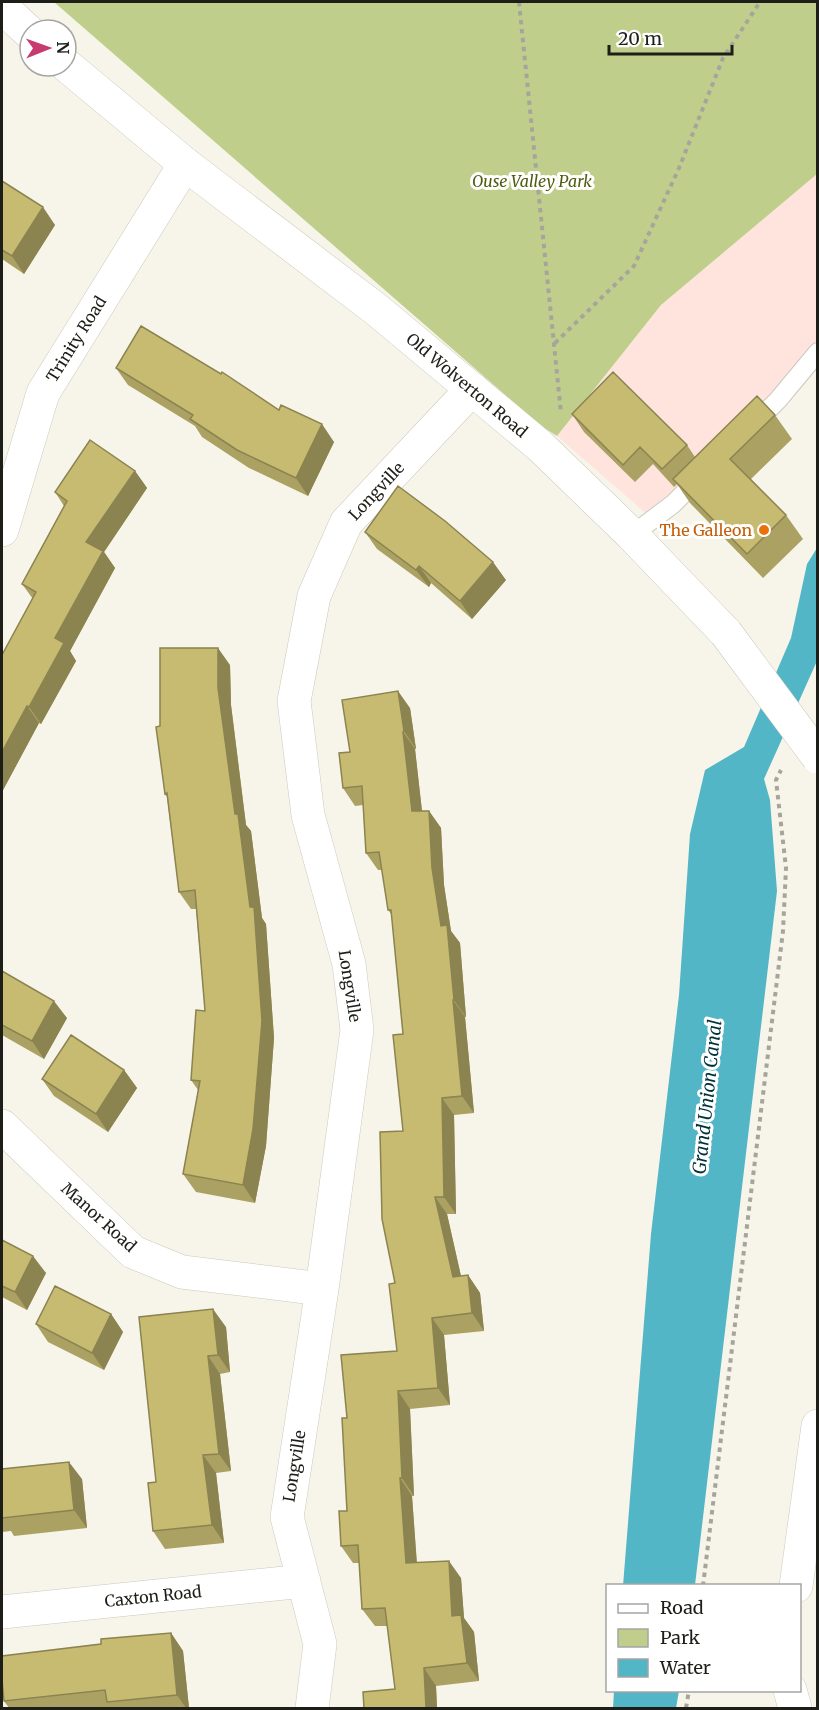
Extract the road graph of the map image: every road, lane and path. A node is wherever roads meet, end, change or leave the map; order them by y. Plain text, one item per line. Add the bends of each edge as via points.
1 (519, 2) edge
2 (760, 2) edge
3 (2, 7) edge
4 (18, 22) edge
5 (78, 75) edge
6 (185, 164) junction
7 (554, 343) junction
8 (818, 352) edge
9 (472, 389) junction
10 (738, 440) edge
11 (540, 446) junction
12 (713, 464) edge
13 (2, 530) edge
14 (632, 535) junction
15 (818, 757) edge
16 (785, 760) dead end
17 (2, 1126) edge
18 (322, 1289) junction
19 (818, 1426) edge
20 (304, 1581) junction
21 (703, 1584) edge
22 (796, 1584) edge
23 (2, 1612) edge
24 (689, 1692) edge
25 (791, 1692) edge
26 (312, 1708) edge
27 (686, 1708) edge
28 (795, 1708) edge

1 - 7 path
2 - 7 path via 723,57 679,168 634,266
3 - 4 street
5 - 6 street, Old Wolverton Road
6 - 9 street, Old Wolverton Road via 377,310
6 - 13 street, Trinity Road via 43,393
7 - 11 path via 561,419
8 - 10 lane
9 - 11 street, Old Wolverton Road
9 - 18 street, Longville via 346,523 314,596 294,701 308,815 349,964 357,1030
11 - 14 street, Old Wolverton Road
12 - 14 lane via 673,504
14 - 15 street, Old Wolverton Road, bridge via 726,633
16 - 21 path via 776,780 786,868 783,931
17 - 18 street, Manor Road via 133,1252 182,1272
18 - 20 street, Longville via 287,1517
19 - 22 street
20 - 23 street, Caxton Road
20 - 26 street, Longville via 320,1644
24 - 27 path
25 - 28 street

